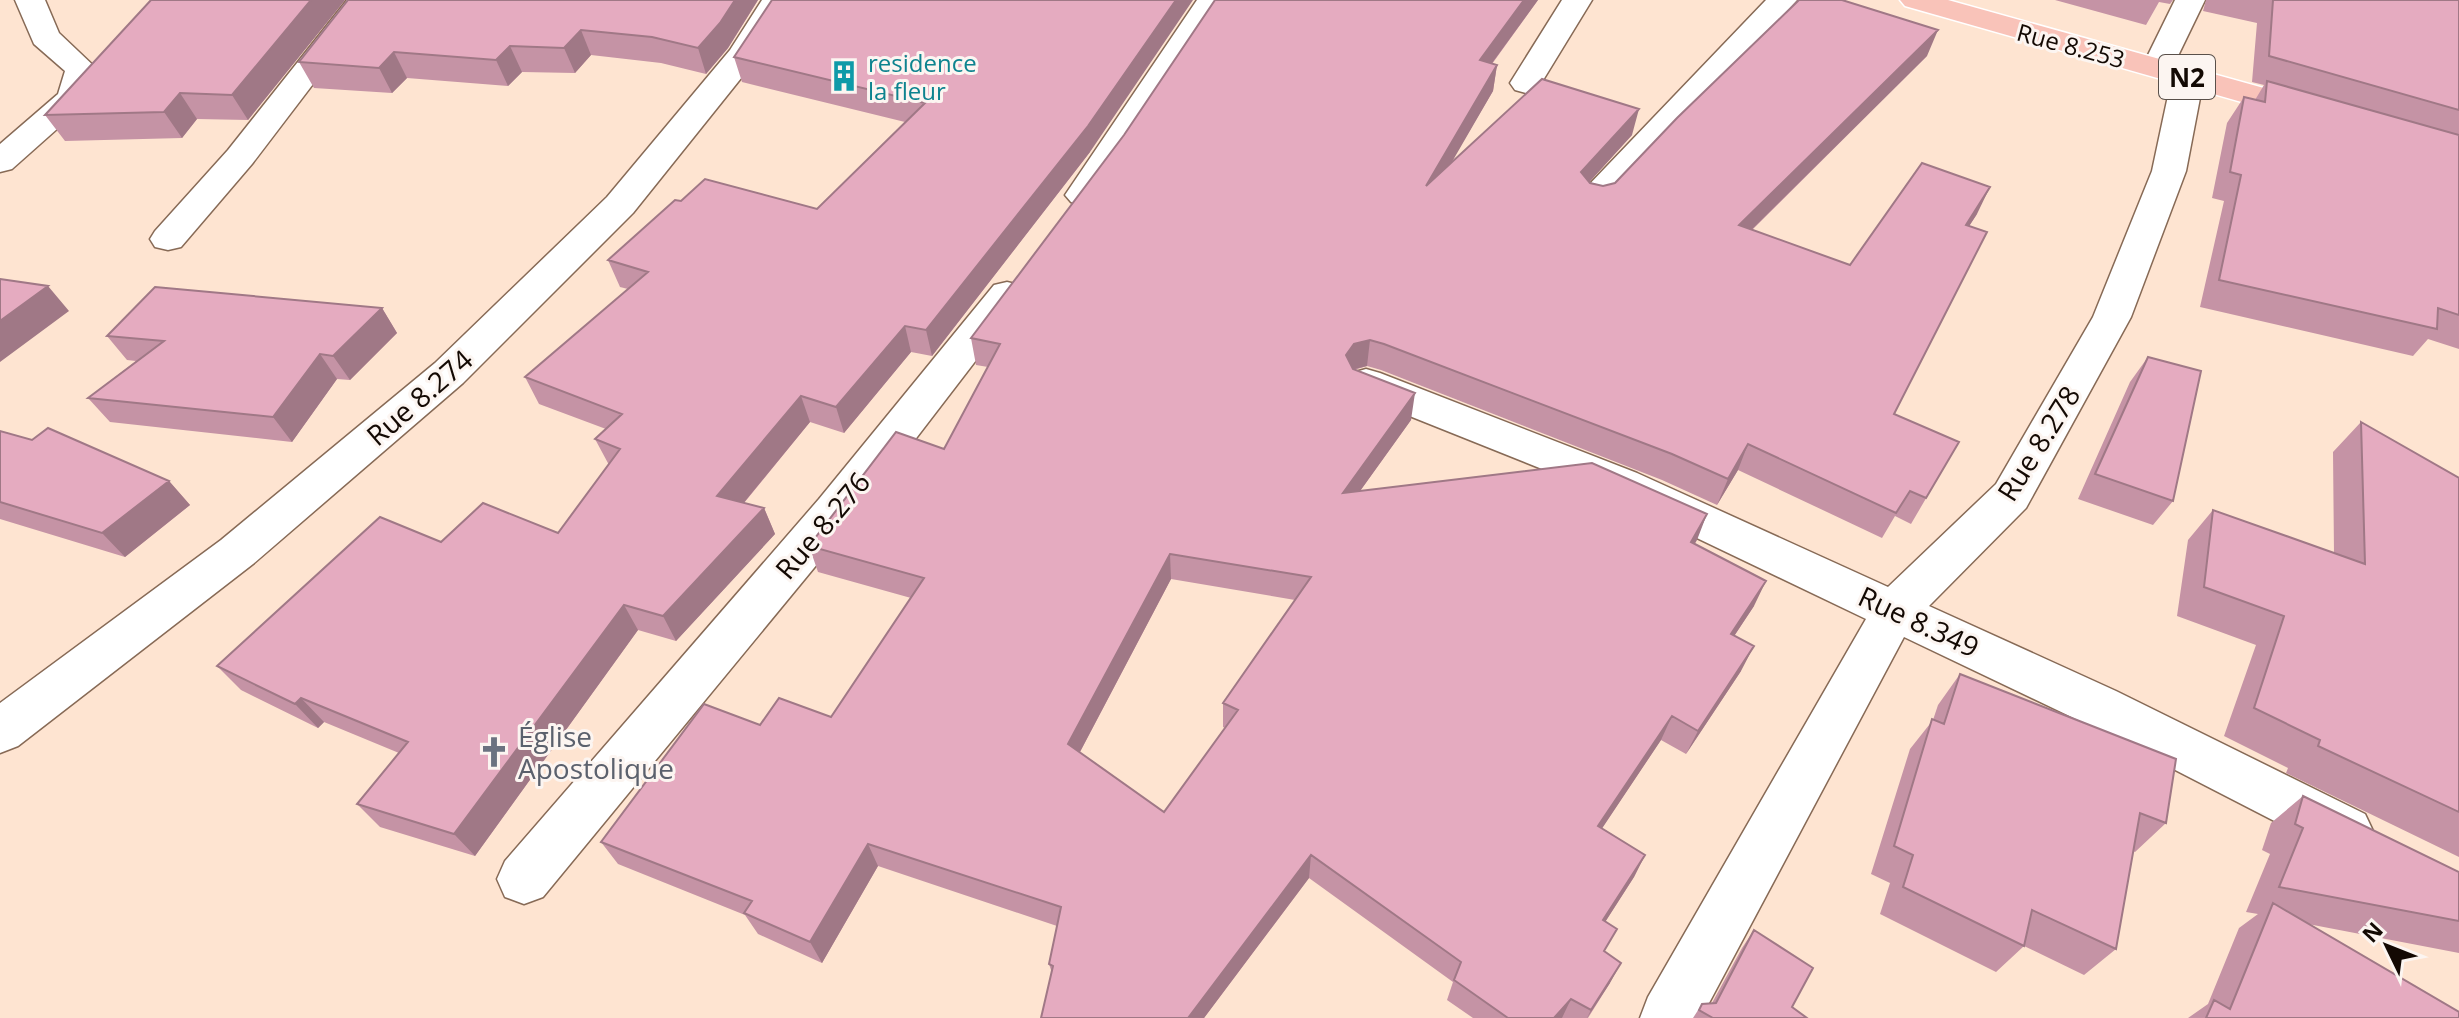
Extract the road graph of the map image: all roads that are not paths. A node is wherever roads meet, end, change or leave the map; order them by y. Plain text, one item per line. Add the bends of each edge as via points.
1 (30, 0) edge
2 (362, 0) edge
3 (777, 0) edge
4 (1212, 0) edge
5 (1577, 0) edge
6 (1782, 0) edge
7 (1915, 0) edge
8 (1964, 0) edge
9 (2190, 0) edge
10 (2176, 66) junction
11 (1526, 83) dead end
12 (2338, 112) edge
13 (0, 162) edge
14 (1596, 198) edge
15 (1060, 225) edge
16 (168, 239) dead end
17 (1033, 260) edge
18 (1366, 383) edge
19 (1895, 610) junction
20 (0, 731) edge
21 (2390, 853) edge
22 (524, 879) dead end
23 (1669, 1018) edge

1 - 13 street via 45,37 81,69 73,98
2 - 16 street via 240,157
3 - 20 street, Rue 8.274 via 743,55 620,205 449,373 237,552
4 - 15 street
5 - 11 street
6 - 14 street
7 - 10 highway, Rue 8.253 / N2
8 - 10 highway, Rue 8.253 / N2
9 - 10 street, Rue 8.278
10 - 12 highway, Rue 8.253 / N2
10 - 19 street, Rue 8.278 via 2169,171 2112,317 2011,496
17 - 22 street, Rue 8.276 via 835,511
18 - 19 street, Rue 8.349 via 1622,484
19 - 21 street, Rue 8.349
19 - 23 street, Rue 8.278

